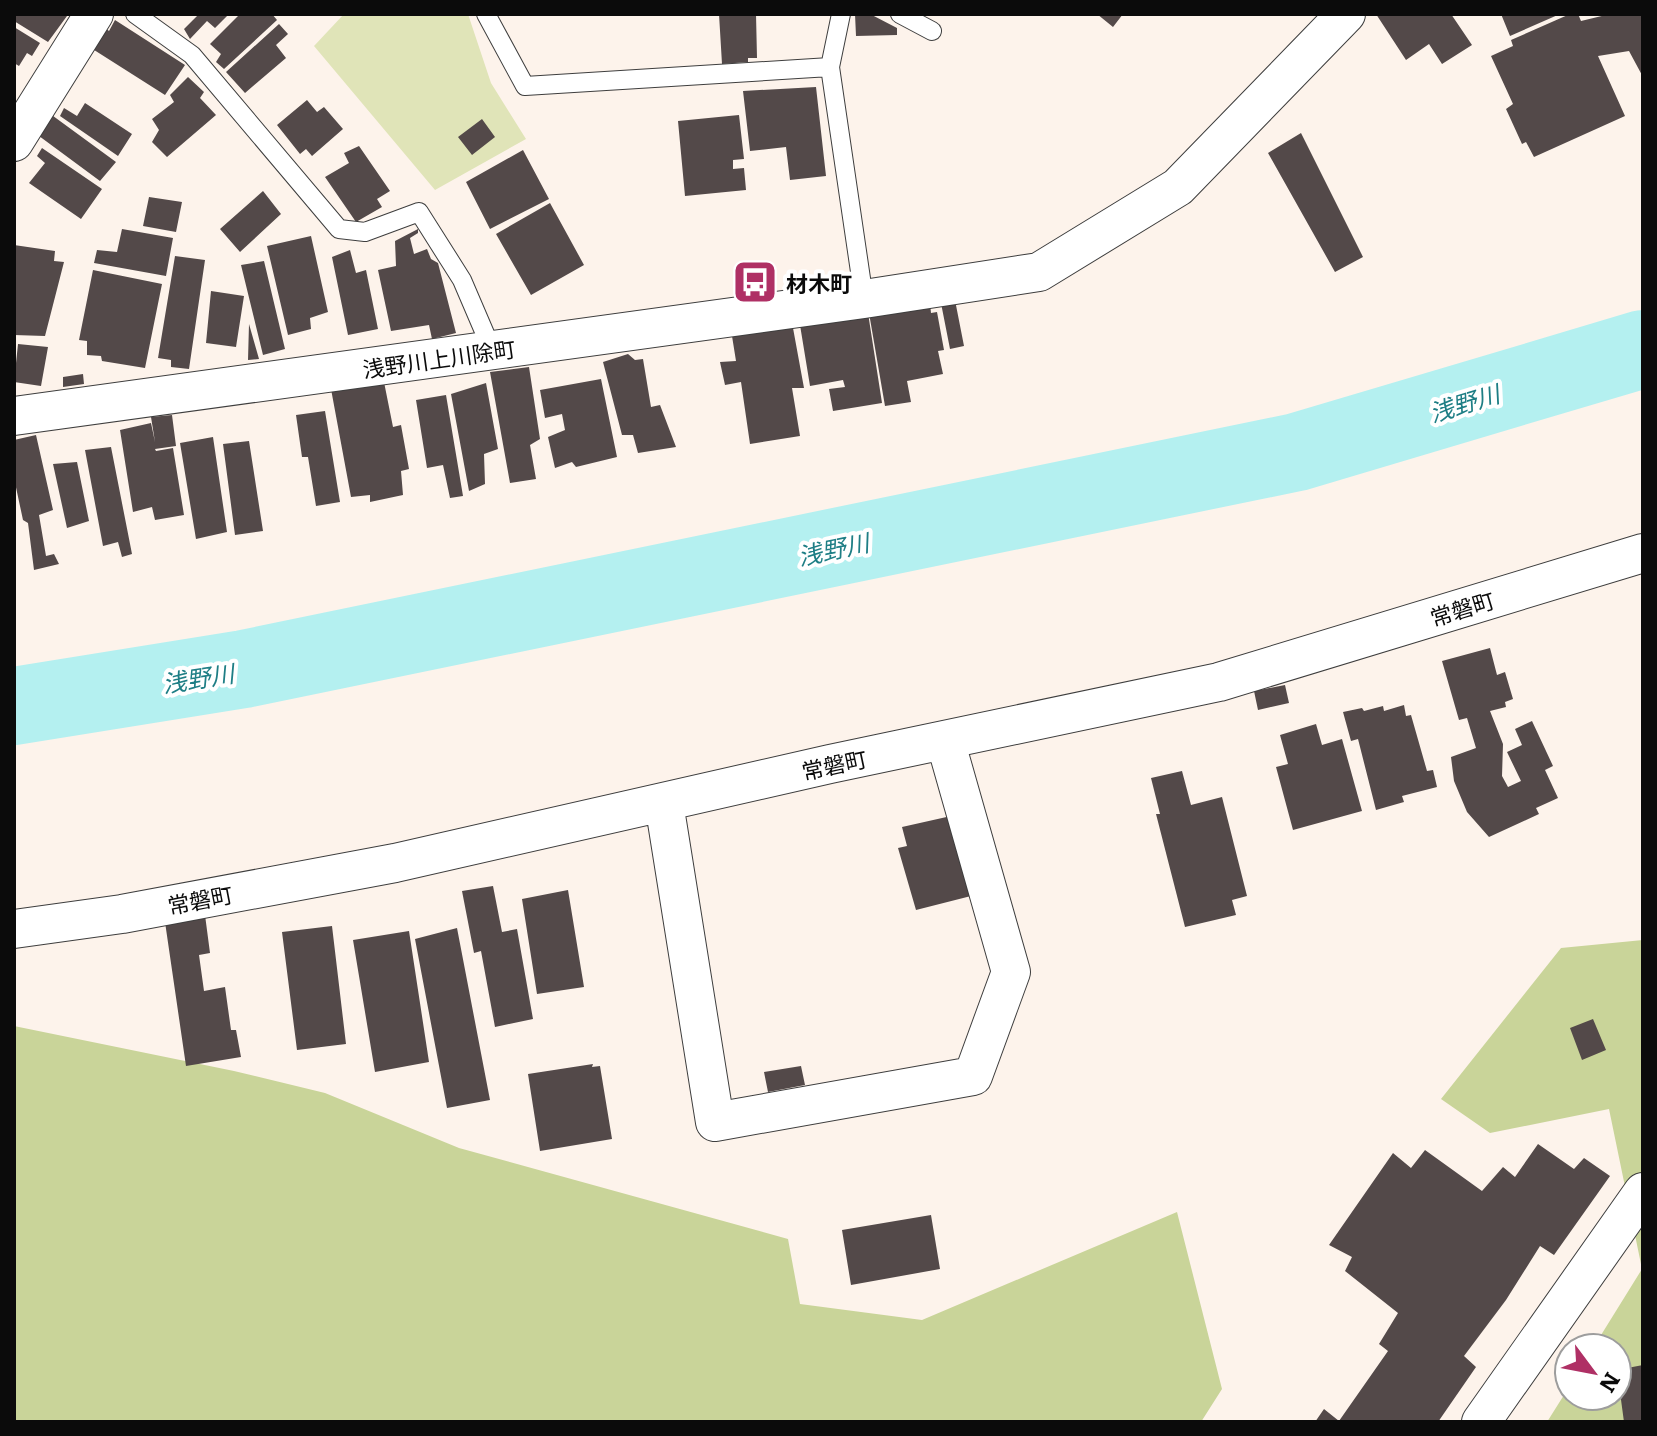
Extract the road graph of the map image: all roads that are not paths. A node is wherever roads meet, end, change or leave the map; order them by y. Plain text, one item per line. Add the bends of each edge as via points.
1 (94, 14) edge
2 (135, 14) edge
3 (486, 14) edge
4 (841, 14) edge
5 (900, 14) edge
6 (1346, 14) edge
7 (932, 31) dead end
8 (830, 67) junction
9 (14, 142) edge
10 (864, 299) junction
11 (492, 350) junction
12 (14, 416) edge
13 (1643, 553) edge
14 (945, 740) junction
15 (664, 803) junction
16 (14, 929) edge
17 (1643, 1192) edge
18 (1481, 1422) edge

1 - 9 street
2 - 11 lane via 192,55 339,229 365,232 419,212 462,280
3 - 8 lane via 525,86
4 - 8 lane
5 - 7 lane
6 - 10 street, 浅野川上川除町 via 1178,187 1039,272
8 - 10 lane
10 - 11 street, 浅野川上川除町
11 - 12 street, 浅野川上川除町
13 - 14 street, 常磐町 via 1219,682
14 - 15 street, 常磐町
14 - 15 street via 1011,972 973,1076 715,1122
15 - 16 street, 常磐町 via 395,863
17 - 18 street

